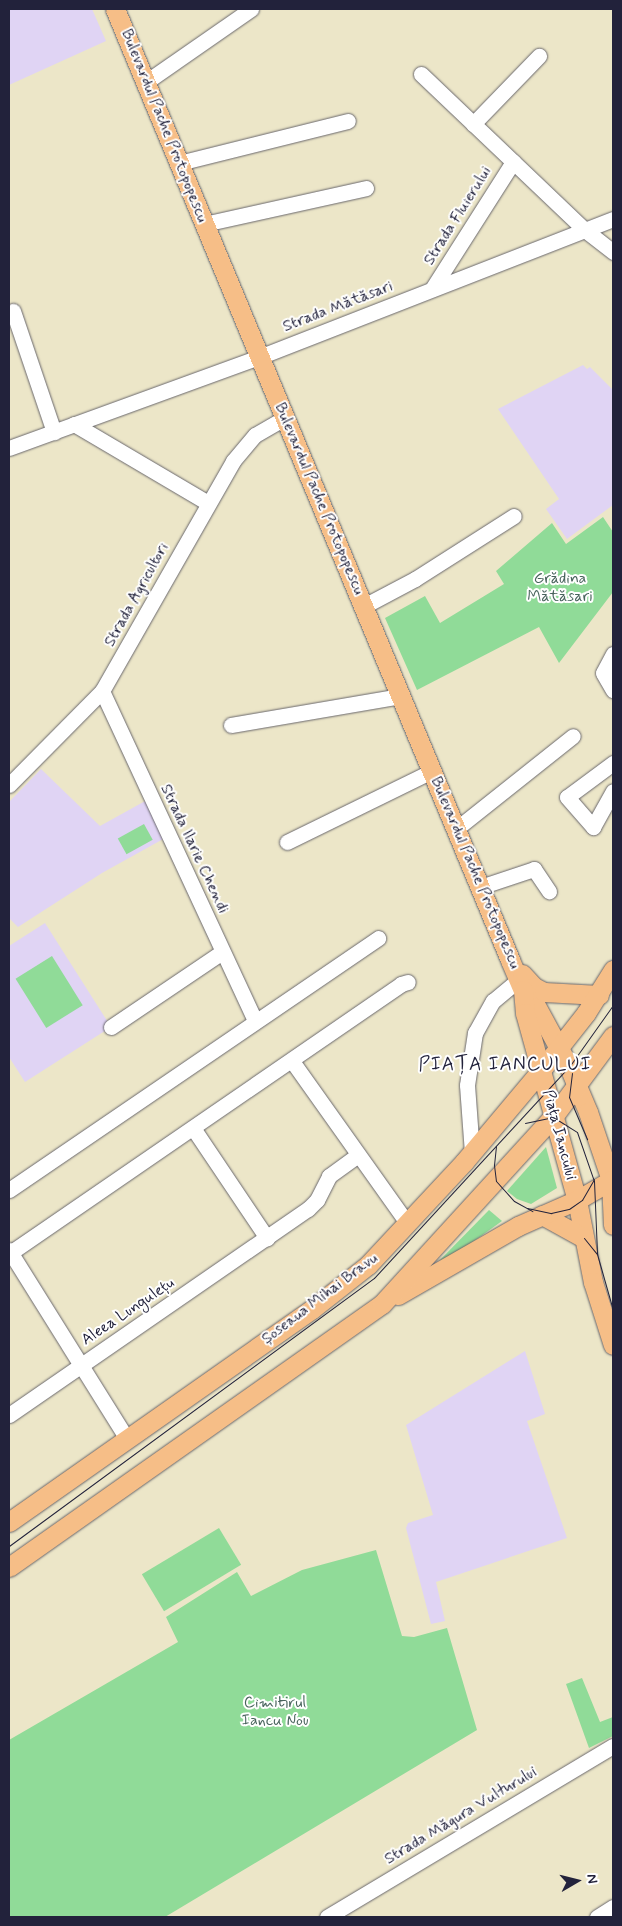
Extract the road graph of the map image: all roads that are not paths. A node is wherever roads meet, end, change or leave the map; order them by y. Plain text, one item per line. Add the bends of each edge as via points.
1 (115, 9) edge
2 (251, 9) edge
3 (539, 56) dead end
4 (421, 74) dead end
5 (146, 82) junction
6 (348, 121) dead end
7 (473, 124) junction
8 (513, 162) junction
9 (179, 163) junction
10 (366, 188) dead end
11 (613, 219) edge
12 (204, 224) junction
13 (585, 230) junction
14 (613, 252) edge
15 (432, 290) junction
16 (13, 311) dead end
17 (259, 357) junction
18 (286, 418) junction
19 (74, 424) junction
20 (54, 432) junction
21 (11, 444) edge
22 (208, 503) junction
23 (514, 516) dead end
24 (364, 606) junction
25 (613, 654) edge
26 (613, 690) edge
27 (102, 691) junction
28 (400, 696) junction
29 (231, 724) dead end
30 (573, 736) dead end
31 (613, 763) edge
32 (432, 772) junction
33 (9, 785) edge
34 (613, 791) edge
35 (456, 829) junction
36 (287, 842) dead end
37 (480, 888) junction
38 (549, 891) dead end
39 (378, 938) dead end
40 (222, 952) junction
41 (510, 960) junction
42 (613, 970) edge
43 (408, 982) dead end
44 (521, 985) junction
45 (599, 994) junction
46 (255, 1021) junction
47 (111, 1027) dead end
48 (613, 1036) edge
49 (559, 1048) junction
50 (292, 1061) junction
51 (542, 1069) junction
52 (577, 1086) junction
53 (553, 1117) junction
54 (193, 1128) junction
55 (472, 1153) junction
56 (358, 1155) junction
57 (612, 1179) edge
58 (9, 1190) edge
59 (577, 1200) junction
60 (542, 1215) junction
61 (408, 1224) junction
62 (613, 1225) edge
63 (268, 1238) junction
64 (584, 1238) junction
65 (10, 1251) edge
66 (382, 1304) junction
67 (613, 1346) edge
68 (81, 1366) junction
69 (9, 1415) edge
70 (127, 1439) junction
71 (9, 1522) edge
72 (9, 1567) edge
73 (613, 1746) edge
74 (613, 1907) edge
75 (327, 1917) edge
76 (597, 1917) edge

1 - 5 main road, Bulevardul Pache Protopopescu
2 - 5 street
3 - 7 street
4 - 7 street, Strada Fluierului
5 - 9 main road, Bulevardul Pache Protopopescu
6 - 9 street
7 - 8 street, Strada Fluierului
8 - 13 street, Strada Fluierului
8 - 15 street, Strada Fluierului
9 - 12 main road, Bulevardul Pache Protopopescu
10 - 12 street
11 - 13 street, Strada Mătăsari
12 - 17 main road, Bulevardul Pache Protopopescu
13 - 14 street, Strada Fluierului
13 - 15 street, Strada Mătăsari
15 - 17 street, Strada Mătăsari
16 - 20 street
17 - 18 main road, Bulevardul Pache Protopopescu
17 - 19 street, Strada Mătăsari
18 - 22 street, Strada Agricultori via 268,426 244,446
18 - 24 main road, Bulevardul Pache Protopopescu
19 - 20 street, Strada Mătăsari
19 - 22 street
20 - 21 street, Strada Mătăsari
22 - 27 street, Strada Agricultori
23 - 24 street via 415,579
24 - 28 main road, Bulevardul Pache Protopopescu
25 - 26 street via 603,674
27 - 33 street, Strada Agricultori
27 - 40 street, Strada Ilarie Chendi
28 - 29 street
28 - 32 main road, Bulevardul Pache Protopopescu
30 - 35 street
31 - 34 street via 567,797 592,827
32 - 35 main road, Bulevardul Pache Protopopescu
32 - 36 street
35 - 37 main road, Bulevardul Pache Protopopescu
37 - 38 street via 534,869
37 - 41 main road, Bulevardul Pache Protopopescu
39 - 46 street
40 - 46 street, Strada Ilarie Chendi
40 - 47 street
41 - 44 main road, Bulevardul Pache Protopopescu
41 - 45 main road via 531,985 540,990 558,994
42 - 45 main road, Șoseaua Mihai Bravu
43 - 50 street
44 - 49 main road, Bulevardul Pache Protopopescu
44 - 51 main road, Bulevardul Pache Protopopescu via 525,1013
44 - 55 street via 493,1001 475,1033 467,1078
45 - 49 main road, Șoseaua Mihai Bravu
46 - 58 street
48 - 52 main road
49 - 51 main road, Șoseaua Mihai Bravu
49 - 52 main road, Piața Iancului
50 - 54 street
50 - 56 street
51 - 53 main road, Piața Iancului
51 - 55 main road, Șoseaua Mihai Bravu
52 - 53 main road
52 - 57 main road, Piața Iancului
53 - 59 main road, Piața Iancului
53 - 66 main road
54 - 63 street
54 - 65 street
55 - 61 main road, Șoseaua Mihai Bravu
56 - 61 street
56 - 63 street, Aleea Lungulețu via 329,1176 317,1200 308,1209
57 - 59 main road
57 - 62 main road, Piața Iancului
59 - 60 main road
59 - 64 main road, Piața Iancului
60 - 64 main road
60 - 66 main road
61 - 70 main road, Șoseaua Mihai Bravu via 354,1276
63 - 68 street, Aleea Lungulețu
64 - 67 main road, Piața Iancului via 593,1282
65 - 68 street
66 - 72 main road
68 - 69 street, Aleea Lungulețu
68 - 70 street
70 - 71 main road, Șoseaua Mihai Bravu
73 - 75 street, Strada Măgura Vulturului
74 - 76 street

